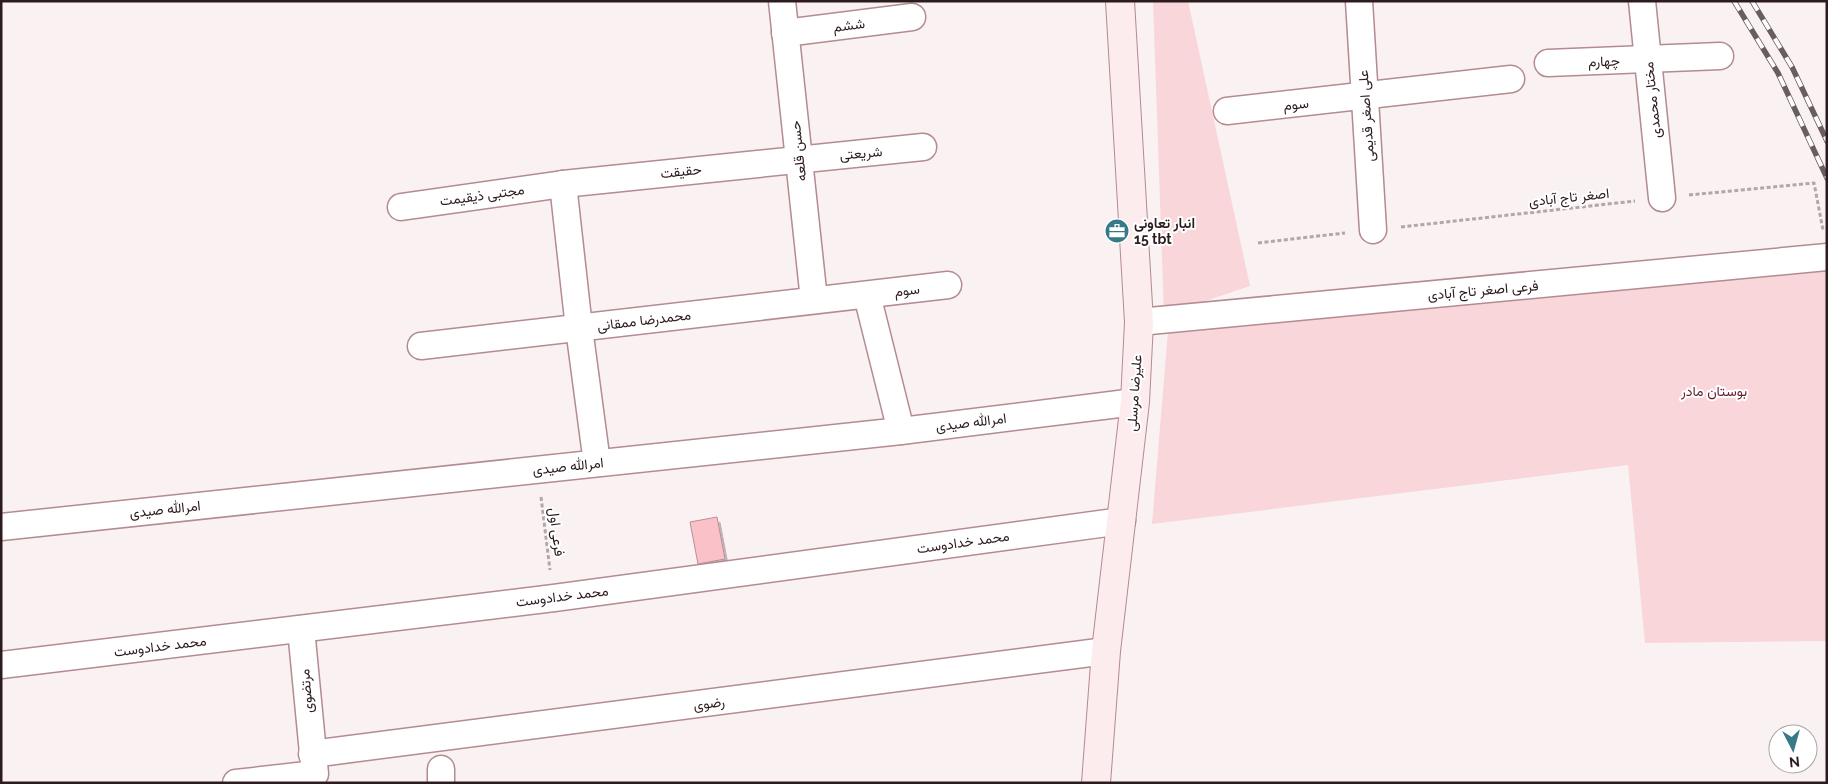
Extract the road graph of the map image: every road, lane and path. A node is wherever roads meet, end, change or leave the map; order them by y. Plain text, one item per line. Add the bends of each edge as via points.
1 (782, 1) edge
2 (1120, 1) edge
3 (1358, 1) edge
4 (1642, 1) edge
5 (912, 17) dead end
6 (785, 33) junction
7 (1720, 56) dead end
8 (1647, 59) junction
9 (1548, 63) dead end
10 (1511, 79) dead end
11 (1364, 97) junction
12 (1227, 111) dead end
13 (922, 147) dead end
14 (799, 159) junction
15 (563, 184) junction
16 (1662, 198) junction
17 (401, 207) dead end
18 (1373, 230) junction
19 (1823, 231) dead end
20 (1258, 243) dead end
21 (1827, 257) edge
22 (948, 285) dead end
23 (867, 295) junction
24 (814, 300) junction
25 (1139, 322) junction
26 (579, 328) junction
27 (421, 346) dead end
28 (1135, 402) junction
29 (901, 431) junction
30 (597, 463) junction
31 (538, 469) junction
32 (1122, 521) junction
33 (1, 527) edge
34 (554, 598) junction
35 (301, 629) junction
36 (1106, 651) junction
37 (1, 665) edge
38 (312, 754) junction
39 (236, 783) edge
40 (1096, 783) edge

1 - 6 street, حسن قلعه
2 - 25 street, علیرضا مرسلی
3 - 11 street, علی اصغر قدیمی
4 - 8 street, مختار محمدی
5 - 6 street, ششم
6 - 14 street, حسن قلعه
7 - 8 street, چهارم
8 - 9 street, چهارم
8 - 16 street, مختار محمدی
10 - 11 street
11 - 12 street, سوم
11 - 18 street, علی اصغر قدیمی
13 - 14 street, شریعتی
14 - 15 street, حقیقت
14 - 24 street, حسن قلعه
15 - 17 street, مجتبی ذیقیمت
15 - 26 street
16 - 18 path, اصغر تاج آبادی
16 - 19 path, اصغر تاج آبادی via 1814,183
18 - 20 path, اصغر تاج آبادی
21 - 25 street, فرعی اصغر تاج آبادی
22 - 23 street, سوم
23 - 24 street, محمدرضا ممقانی
23 - 29 street
24 - 26 street, محمدرضا ممقانی
25 - 28 street, علیرضا مرسلی
26 - 27 street, محمدرضا ممقانی
26 - 30 street
28 - 29 street, امرالله صیدی
28 - 32 street, علیرضا مرسلی
29 - 30 street, امرالله صیدی
30 - 31 street, امرالله صیدی
31 - 33 street, امرالله صیدی
31 - 34 path, فرعی اول
32 - 34 street, محمد خدادوست
32 - 36 street, علیرضا مرسلی
34 - 35 street, محمد خدادوست
35 - 37 street, محمد خدادوست
35 - 38 street, مرتضوی
36 - 38 street, رضوی
36 - 40 street, علیرضا مرسلی
38 - 39 street, مرتضوی via 315,774

